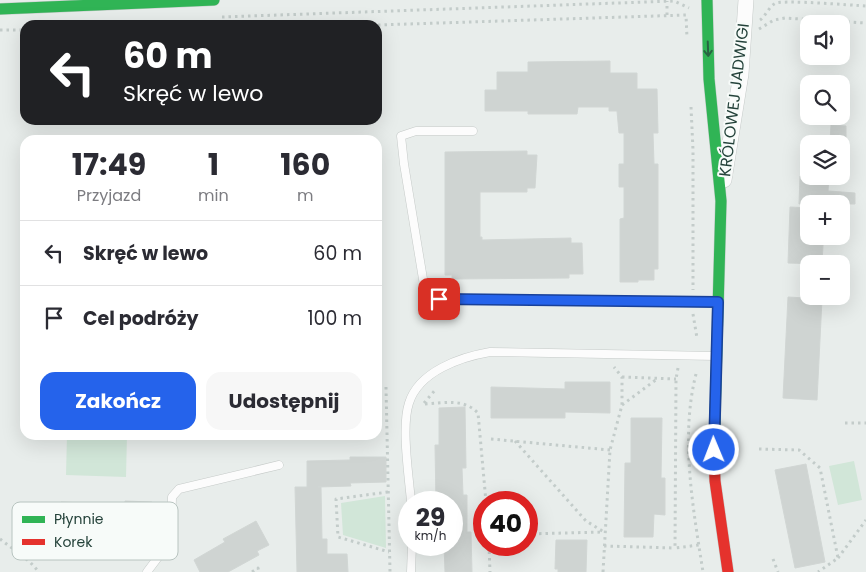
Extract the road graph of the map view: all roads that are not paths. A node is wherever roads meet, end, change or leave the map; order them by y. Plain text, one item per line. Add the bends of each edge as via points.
1 (214, 0) edge
2 (707, 0) edge
3 (746, 0) edge
4 (0, 9) edge
5 (473, 131) dead end
6 (721, 201) junction
7 (718, 302) junction
8 (716, 356) junction
9 (280, 465) dead end
10 (409, 491) edge
11 (172, 502) edge
12 (412, 556) edge
13 (156, 560) edge
14 (147, 572) edge
15 (412, 572) edge
16 (728, 572) edge

1 - 4 street
2 -> 6 street, KRÓLOWEJ JADWIGI via 709,79
3 - 6 street, KRÓLOWEJ JADWIGI via 741,74
5 - 7 lane via 416,131 401,136 424,285 430,294 439,299
6 - 7 street, KRÓLOWEJ JADWIGI
7 - 8 street, KRÓLOWEJ JADWIGI
8 - 10 lane via 490,352 440,369 427,378 408,404
8 - 16 street, KRÓLOWEJ JADWIGI via 715,481
9 - 11 lane via 179,489
12 - 15 lane
13 - 14 lane

